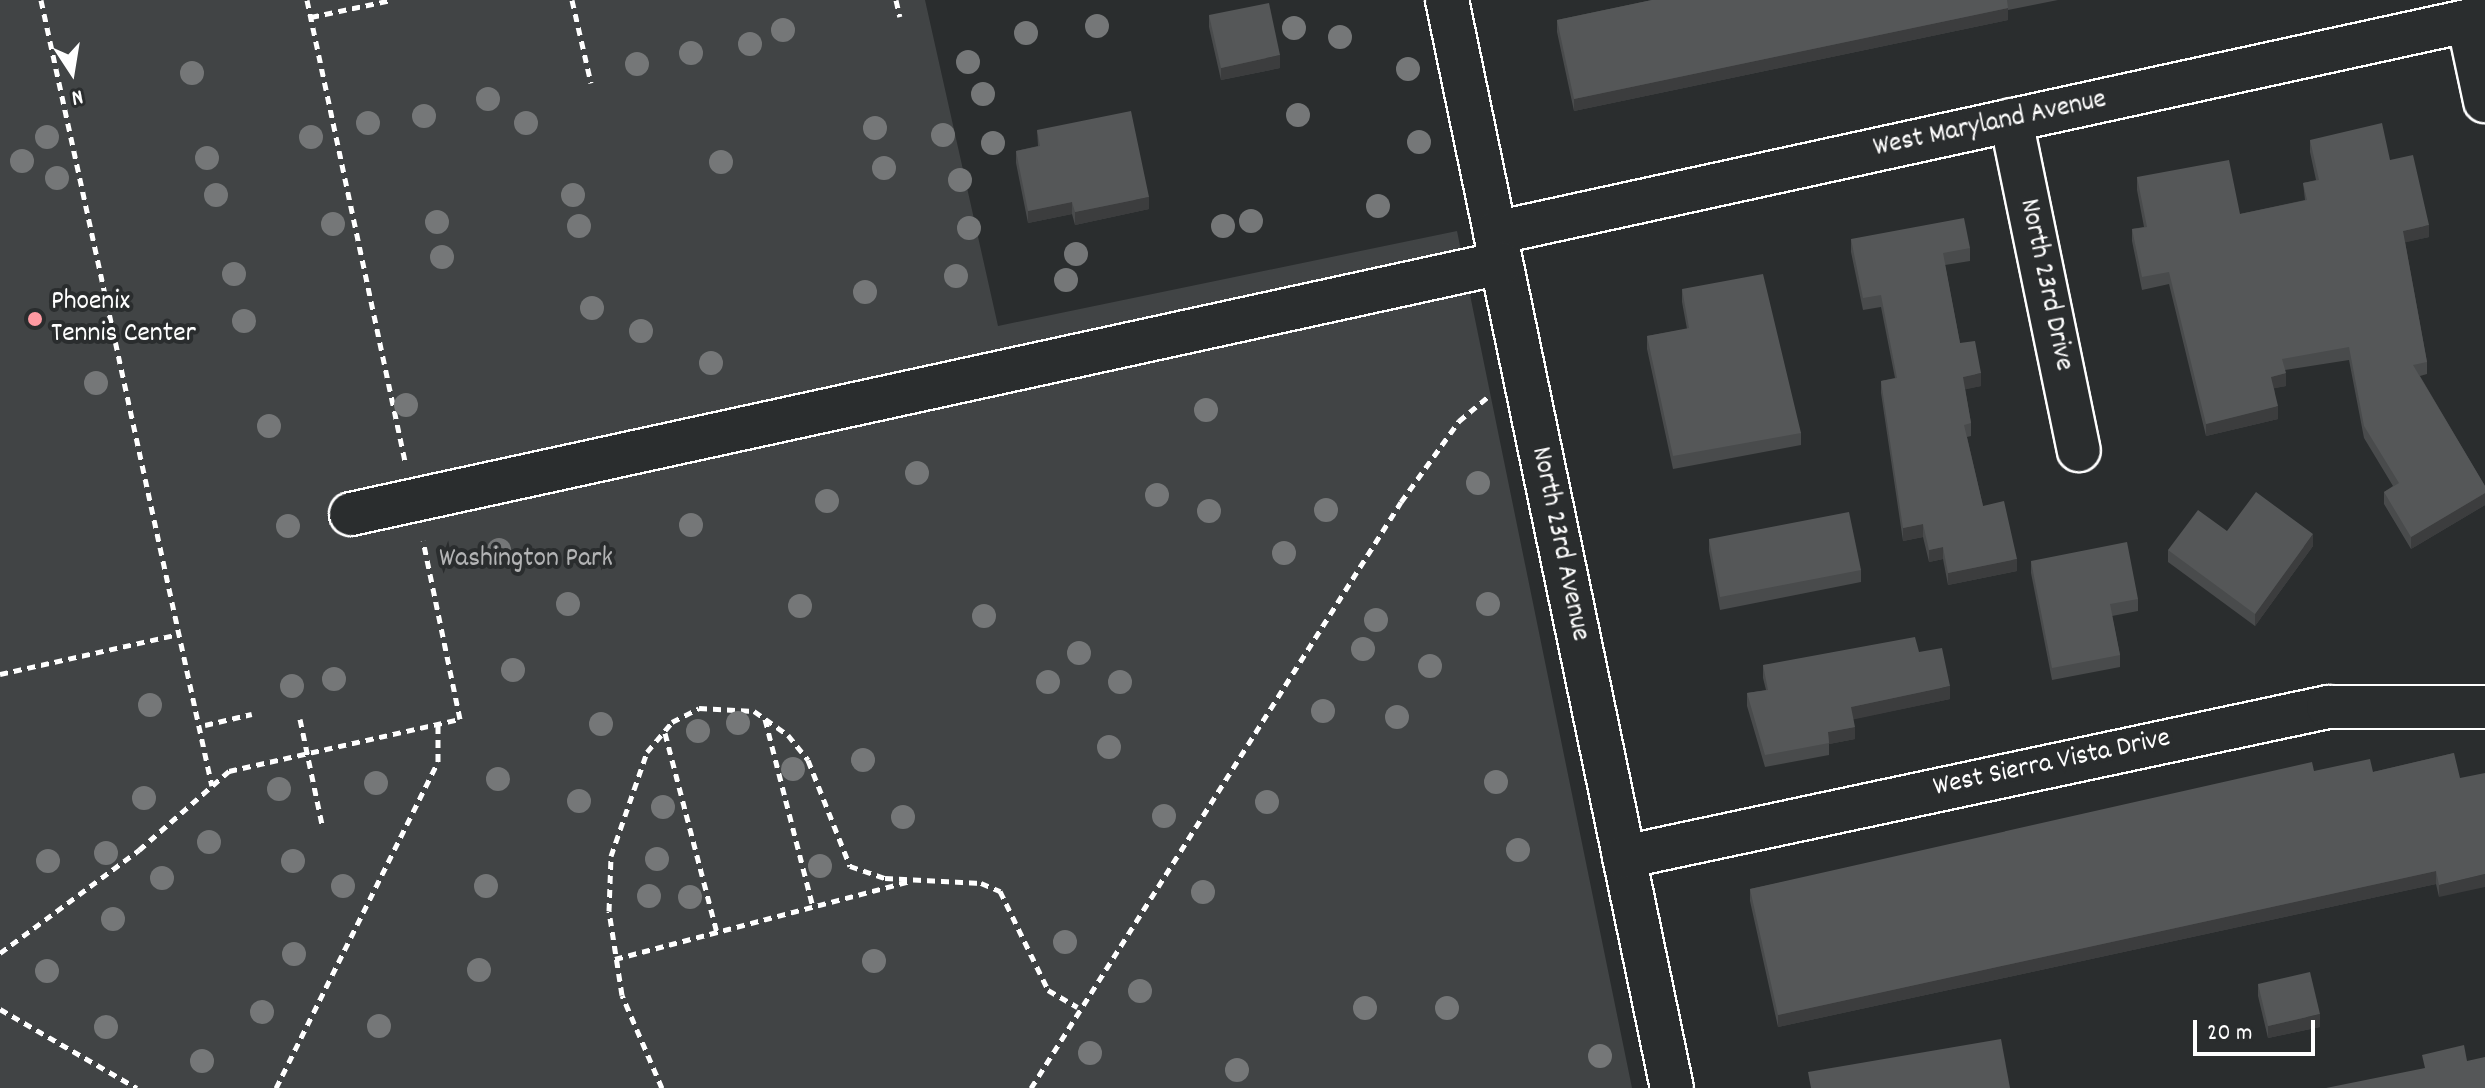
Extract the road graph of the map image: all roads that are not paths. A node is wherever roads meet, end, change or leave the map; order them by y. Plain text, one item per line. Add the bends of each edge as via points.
1 (1447, 0) edge
2 (2477, 19) edge
3 (2485, 101) edge
4 (2011, 120) junction
5 (1498, 248) junction
6 (2079, 450) dead end
7 (351, 514) dead end
8 (2485, 707) edge
9 (1624, 857) junction
10 (1672, 1088) edge

1 - 5 street, North 23rd Avenue
2 - 3 street
2 - 4 street, West Maryland Avenue
4 - 5 street, West Maryland Avenue
4 - 6 street, North 23rd Drive
5 - 7 street, West Maryland Avenue
5 - 9 street, North 23rd Avenue
8 - 9 street, West Sierra Vista Drive via 2328,707
9 - 10 street, North 23rd Avenue

